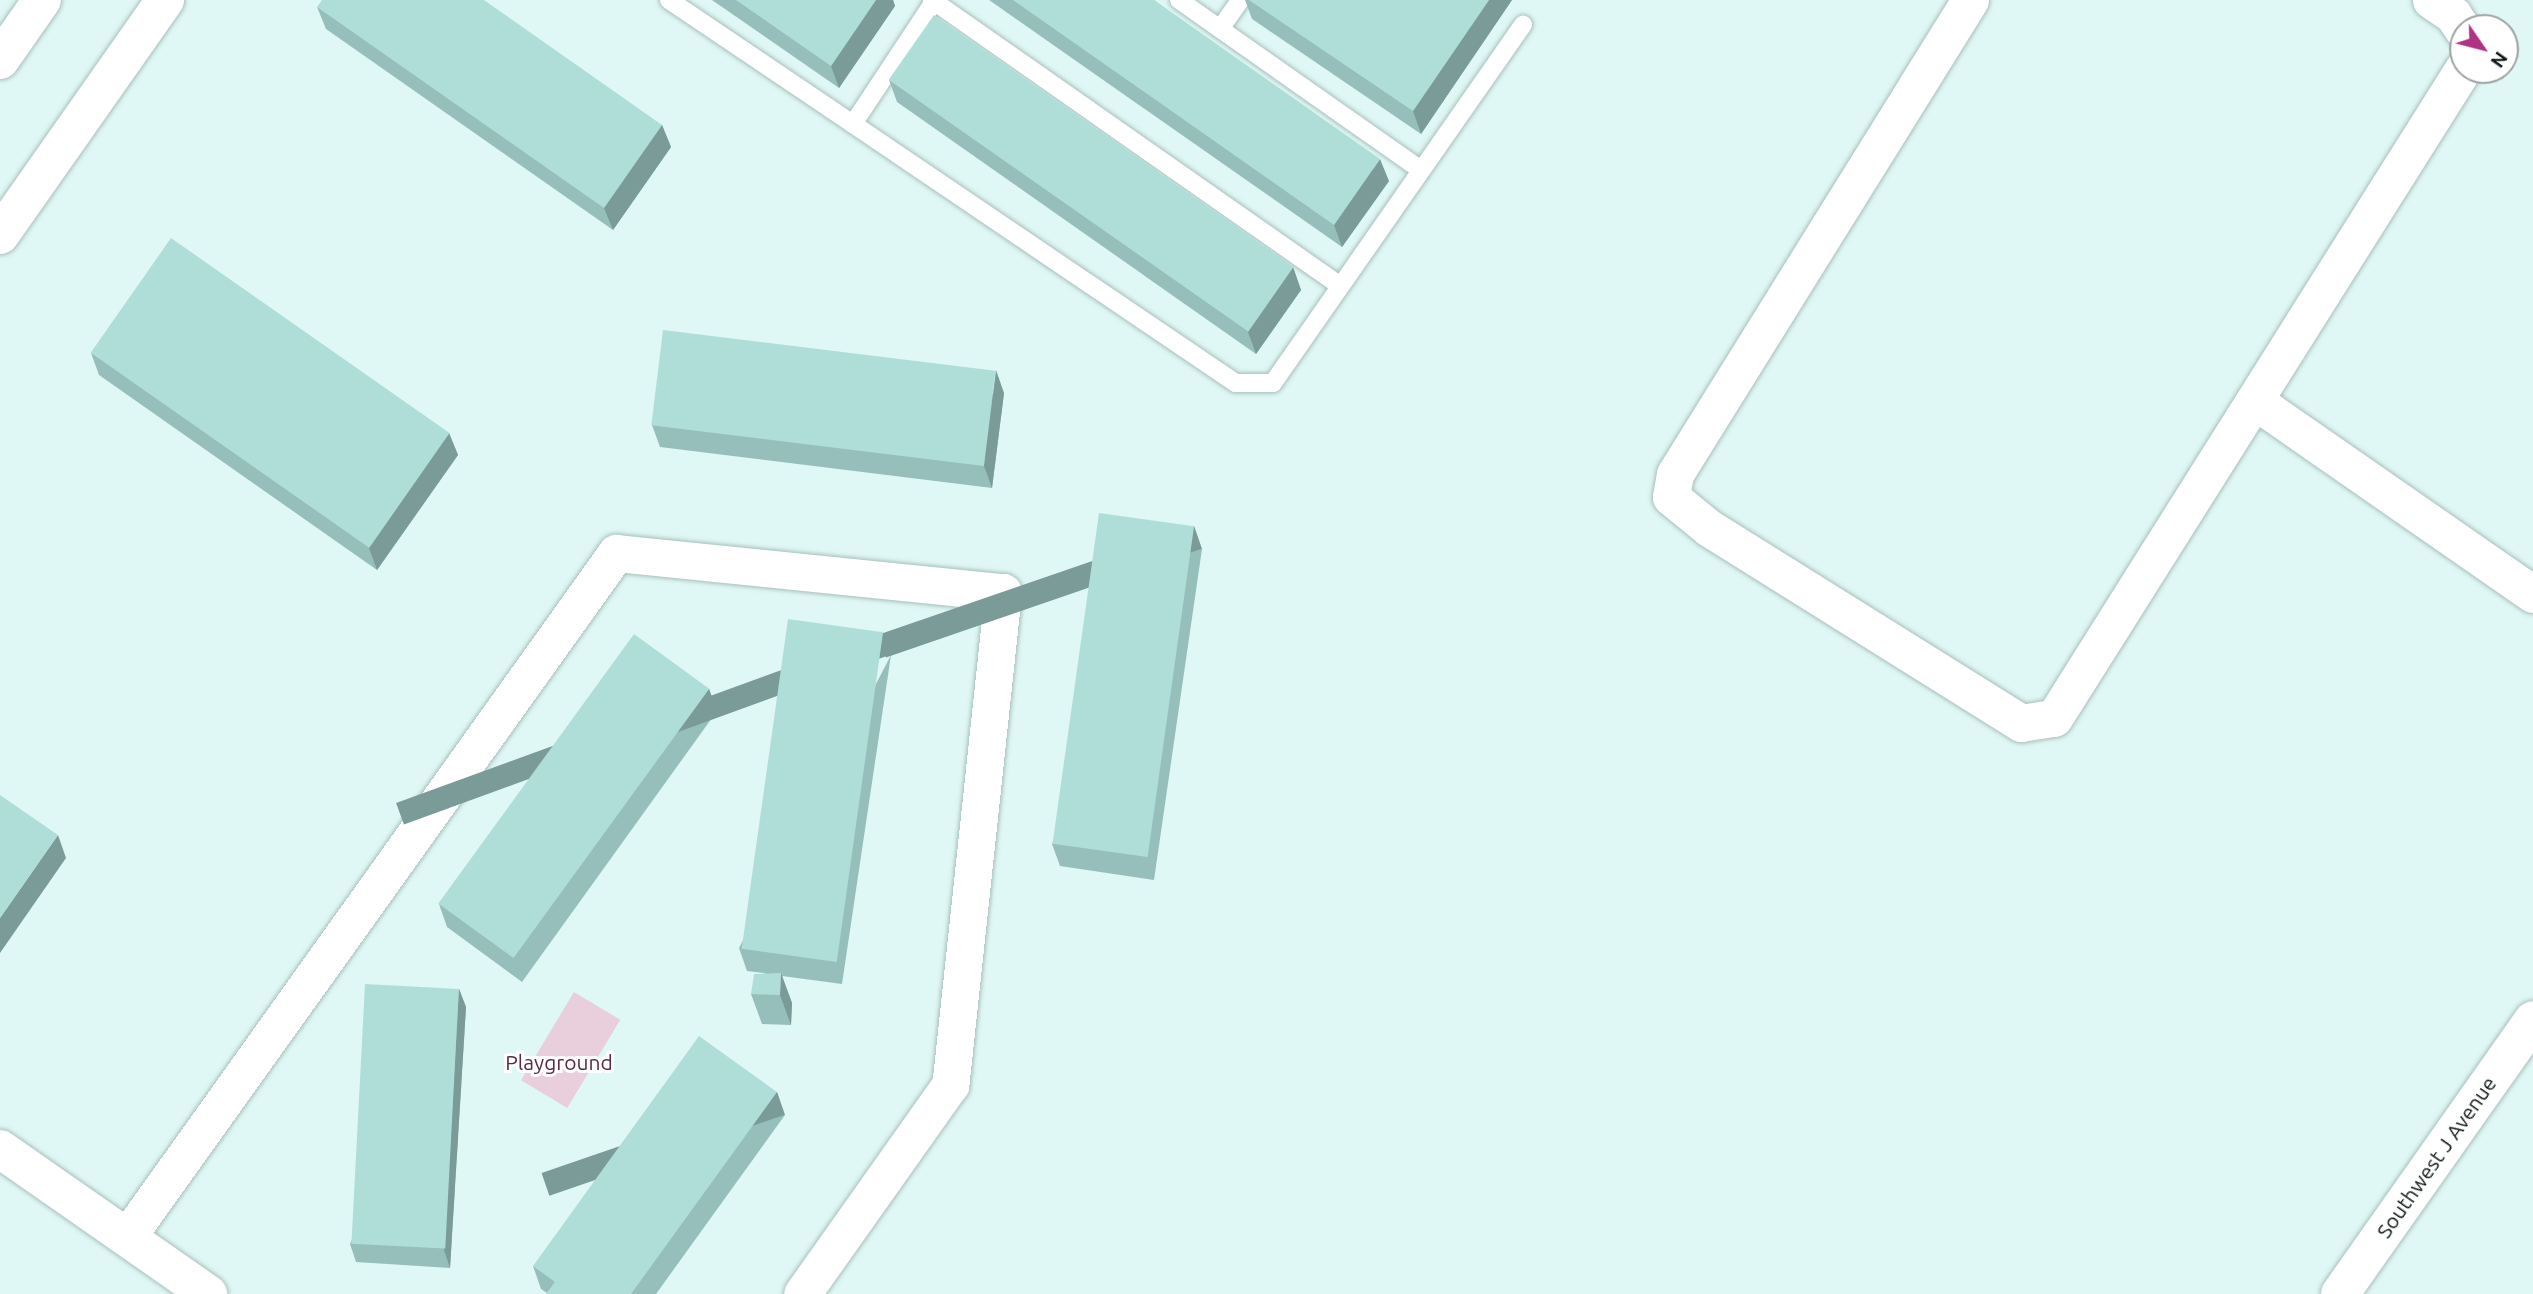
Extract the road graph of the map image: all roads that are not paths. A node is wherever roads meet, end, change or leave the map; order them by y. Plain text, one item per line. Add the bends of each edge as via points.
1 (42, 0) edge
2 (165, 0) edge
3 (669, 0) edge
4 (1179, 0) edge
5 (1240, 0) edge
6 (1970, 0) edge
7 (933, 1) edge
8 (1523, 25) dead end
9 (1220, 29) junction
10 (0, 60) edge
11 (2454, 84) edge
12 (852, 124) junction
13 (1421, 170) junction
14 (0, 235) edge
15 (1340, 286) junction
16 (2255, 401) junction
17 (2533, 594) edge
18 (2533, 1020) edge
19 (0, 1149) edge
20 (127, 1237) junction
21 (208, 1294) edge
22 (802, 1294) edge
23 (2340, 1294) edge

1 - 10 street
2 - 14 street
3 - 12 lane
4 - 9 lane
5 - 9 lane
6 - 16 street via 1675,474 1671,497 1709,528 2021,723 2054,718
7 - 12 lane
7 - 15 lane
8 - 13 lane
9 - 13 lane
11 - 16 street
12 - 15 lane via 1236,383 1273,383
13 - 15 lane
16 - 17 street
18 - 23 street, Southwest J Avenue
19 - 20 street
20 - 21 street
20 - 22 street via 616,553 1003,592 950,1085

